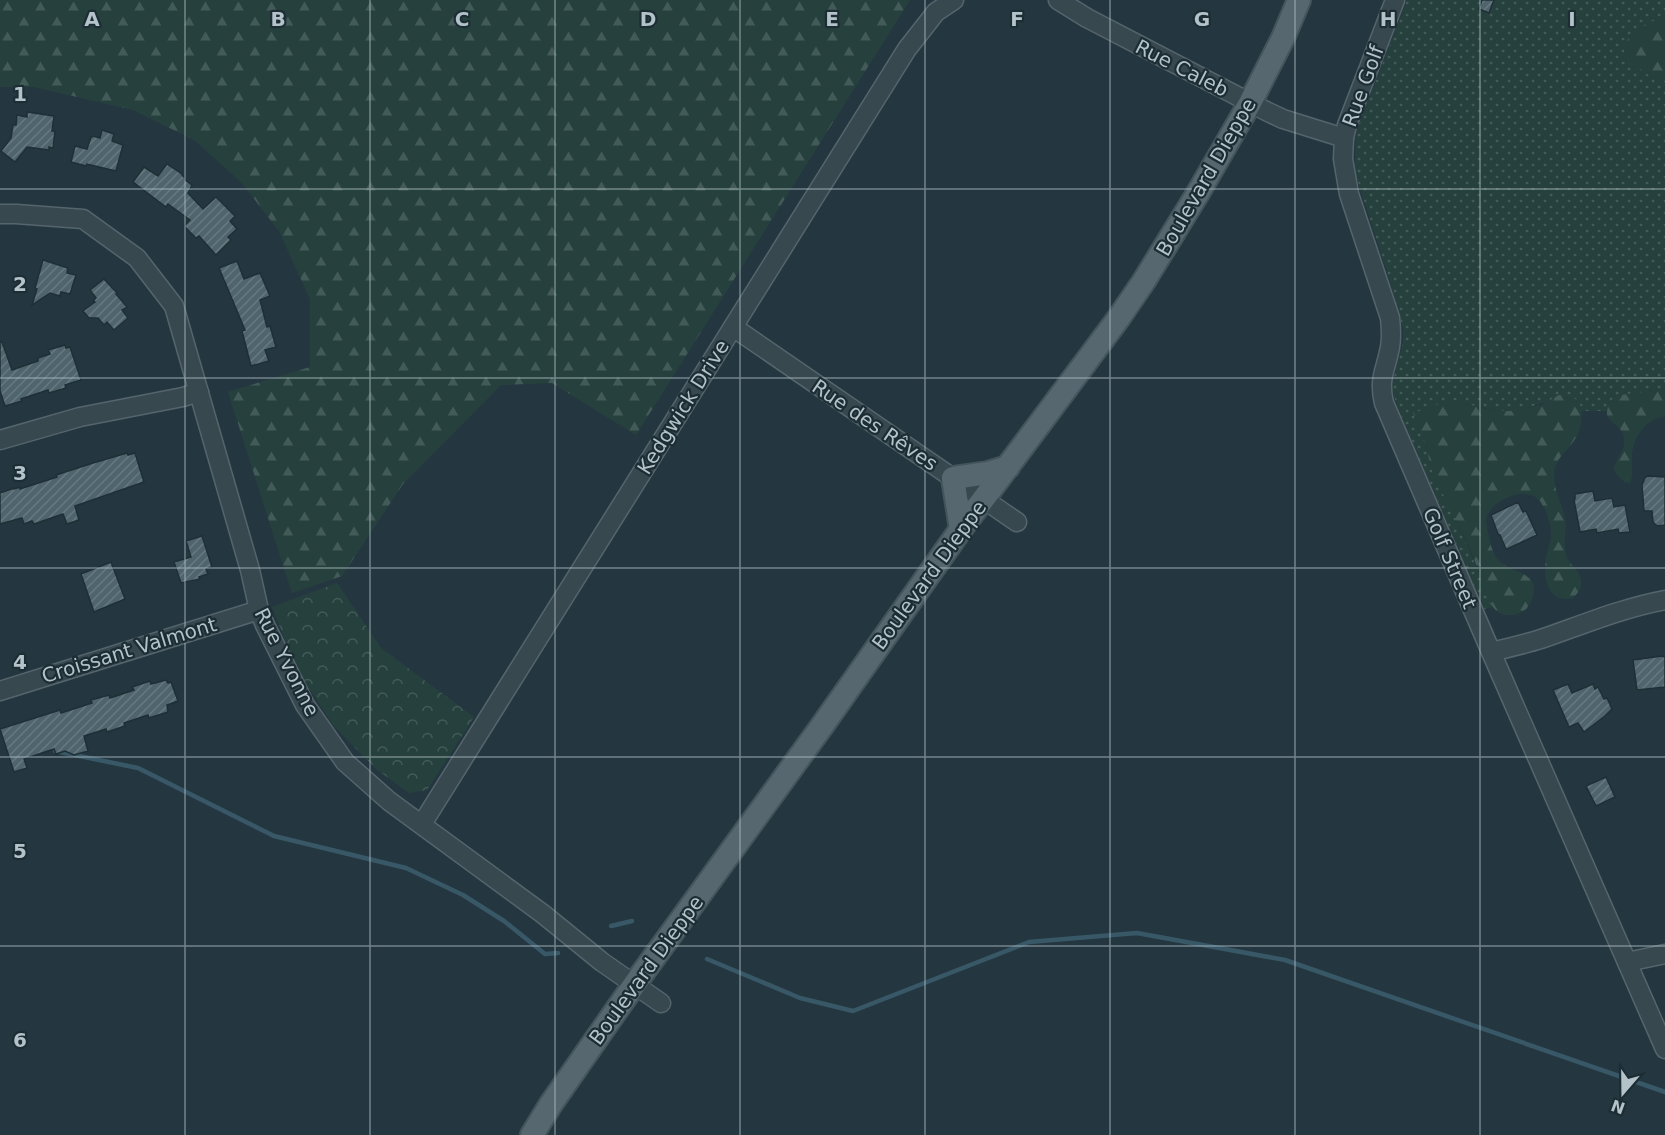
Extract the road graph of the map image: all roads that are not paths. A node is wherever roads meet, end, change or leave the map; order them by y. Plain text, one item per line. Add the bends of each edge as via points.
1 (954, 0) edge
2 (1058, 0) edge
3 (1299, 0) edge
4 (1395, 0) edge
5 (940, 6) edge
6 (1250, 103) junction
7 (1344, 138) junction
8 (0, 214) edge
9 (733, 327) junction
10 (199, 392) junction
11 (0, 440) edge
12 (1008, 467) junction
13 (953, 478) junction
14 (984, 499) junction
15 (1017, 522) dead end
16 (962, 529) junction
17 (1665, 600) edge
18 (258, 610) junction
19 (1491, 652) junction
20 (0, 691) edge
21 (422, 824) junction
22 (1665, 954) edge
23 (1627, 962) junction
24 (634, 985) junction
25 (661, 1003) dead end
26 (1665, 1049) edge
27 (532, 1135) edge

1 - 5 street, Kedgwick Drive
2 - 6 street, Rue Caleb
3 - 6 main road, Boulevard Dieppe
4 - 7 street, Rue Golf
5 - 9 street, Kedgwick Drive via 918,34
6 - 7 street, Rue Caleb via 1283,119
6 - 12 main road, Boulevard Dieppe via 1144,281
7 - 19 street, Golf Street via 1349,194 1390,318 1390,347 1381,382 1384,403
8 - 10 street, Rue Yvonne via 83,219 137,258 174,306
9 - 13 street, Rue des Rêves
9 - 21 street, Kedgwick Drive
10 - 11 street via 80,417
10 - 18 street, Rue Yvonne
12 - 13 main road
12 - 14 main road, Boulevard Dieppe
13 - 14 street, Rue des Rêves
13 - 16 main road
14 - 15 street, Rue des Rêves
14 - 16 main road, Boulevard Dieppe
16 - 24 main road, Boulevard Dieppe
17 - 19 street
18 - 20 street, Croissant Valmont
18 - 21 street, Rue Yvonne via 305,705 345,762
19 - 23 street, Golf Street
21 - 24 street, Rue Yvonne
22 - 23 street
23 - 26 street, Golf Street
24 - 25 street, Rue Yvonne
24 - 27 main road, Boulevard Dieppe

